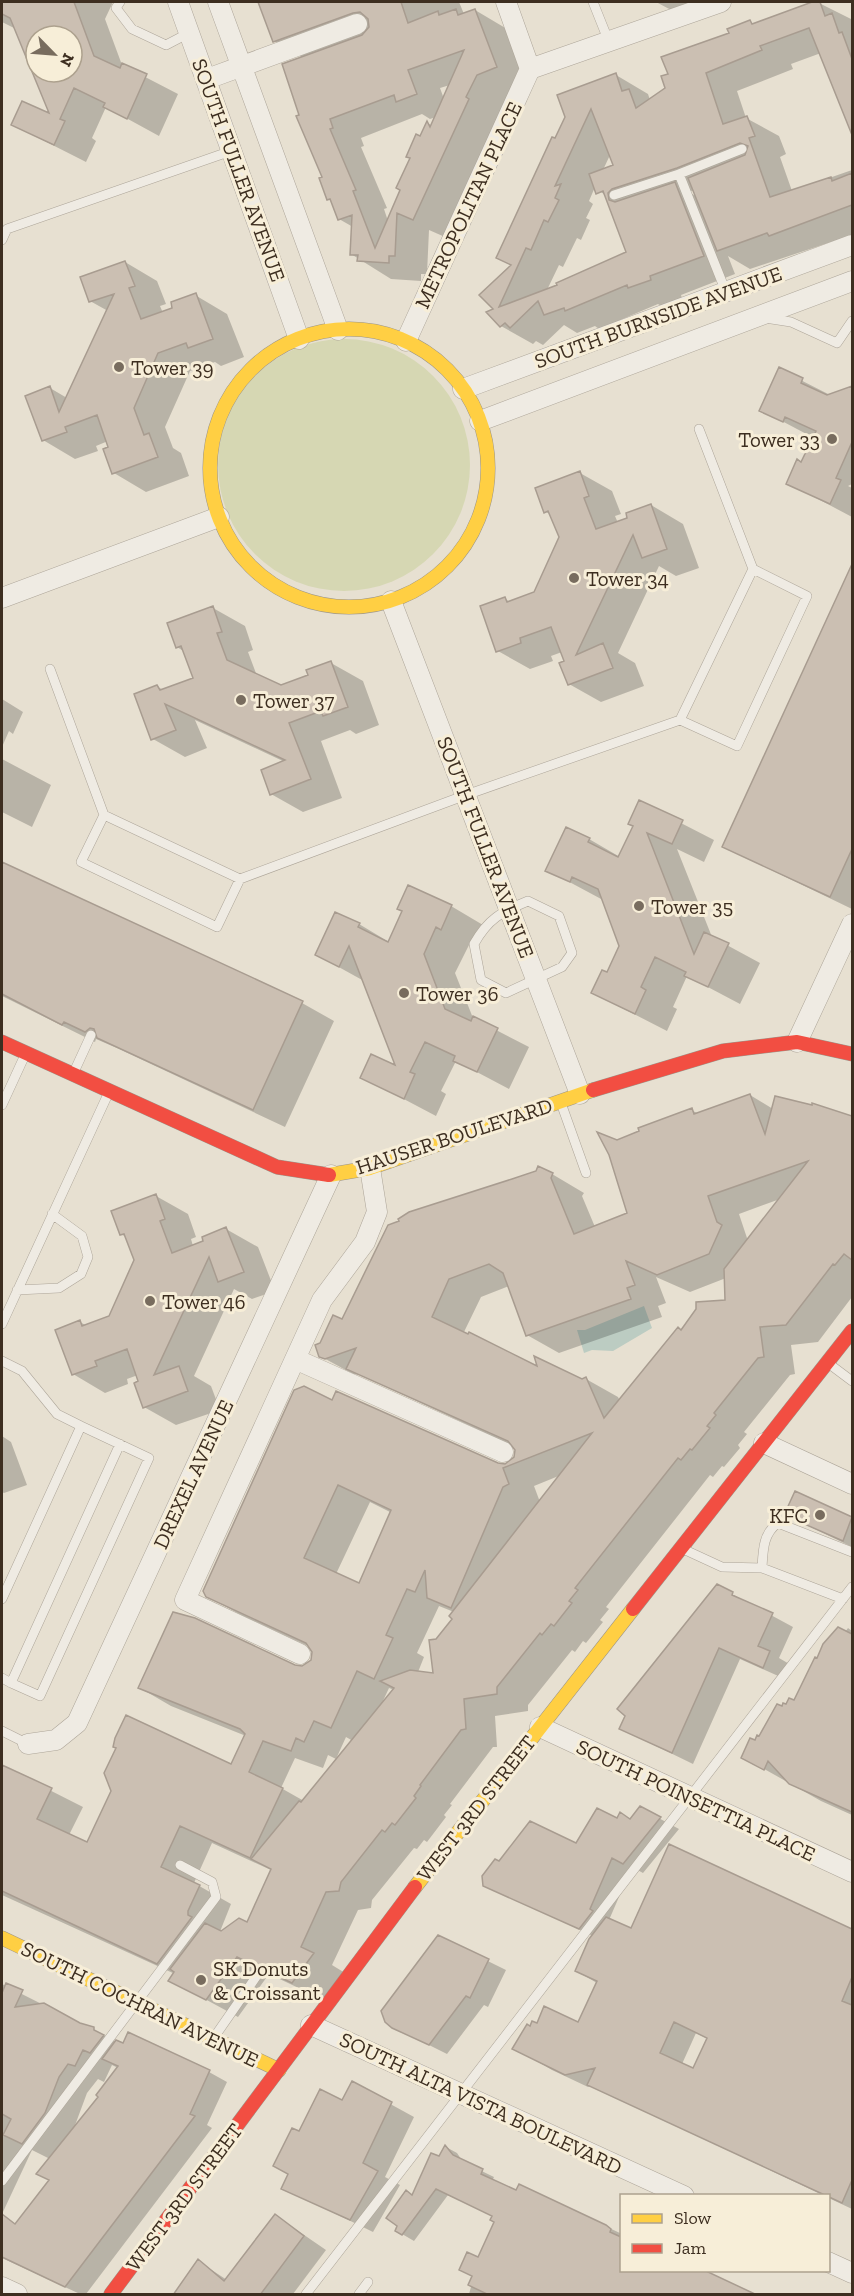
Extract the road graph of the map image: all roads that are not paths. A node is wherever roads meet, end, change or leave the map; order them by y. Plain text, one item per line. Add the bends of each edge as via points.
1 (120, 2) edge
2 (178, 2) edge
3 (218, 2) edge
4 (506, 2) edge
5 (593, 2) edge
6 (722, 2) edge
7 (357, 24) dead end
8 (189, 33) junction
9 (609, 42) junction
10 (241, 66) junction
11 (530, 69) junction
12 (207, 79) junction
13 (742, 149) dead end
14 (231, 151) junction
15 (679, 174) junction
16 (614, 195) dead end
17 (4, 228) edge
18 (2, 240) edge
19 (852, 245) edge
20 (852, 280) edge
21 (726, 292) junction
22 (747, 320) junction
23 (852, 321) edge
24 (338, 330) junction
25 (299, 339) junction
26 (406, 341) junction
27 (463, 389) junction
28 (480, 421) junction
29 (699, 429) dead end
30 (219, 517) junction
31 (753, 569) junction
32 (2, 598) edge
33 (391, 601) junction
34 (50, 669) dead end
35 (680, 720) junction
36 (466, 795) junction
37 (104, 815) junction
38 (240, 879) junction
39 (509, 908) junction
40 (852, 924) edge
41 (536, 978) junction
42 (91, 1035) dead end
43 (2, 1042) edge
44 (797, 1042) junction
45 (26, 1053) junction
46 (852, 1054) edge
47 (73, 1074) junction
48 (110, 1091) junction
49 (580, 1094) junction
50 (560, 1101) junction
51 (2, 1105) edge
52 (370, 1168) junction
53 (586, 1173) dead end
54 (331, 1174) junction
55 (54, 1212) junction
56 (17, 1290) junction
57 (2, 1324) edge
58 (852, 1331) edge
59 (296, 1359) junction
60 (2, 1361) edge
61 (827, 1363) junction
62 (852, 1381) edge
63 (81, 1426) junction
64 (764, 1443) junction
65 (120, 1444) junction
66 (503, 1452) dead end
67 (852, 1484) edge
68 (681, 1548) junction
69 (852, 1552) edge
70 (762, 1568) junction
71 (852, 1587) edge
72 (2, 1599) edge
73 (843, 1599) junction
74 (300, 1654) dead end
75 (2, 1678) edge
76 (11, 1683) junction
77 (540, 1727) junction
78 (2, 1731) edge
79 (28, 1744) joint
80 (691, 1797) junction
81 (180, 1865) dead end
82 (852, 1871) edge
83 (2, 1938) edge
84 (258, 1974) dead end
85 (139, 2002) junction
86 (311, 2025) junction
87 (213, 2038) junction
88 (279, 2070) junction
89 (461, 2093) junction
90 (2, 2181) edge
91 (680, 2194) edge
92 (830, 2263) edge
93 (852, 2273) edge
94 (368, 2282) dead end
95 (2, 2287) edge
96 (17, 2295) edge
97 (111, 2295) edge
98 (306, 2295) edge
99 (359, 2295) edge

1 - 8 lane via 116,8 132,29 166,45
2 - 8 street, SOUTH FULLER AVENUE
3 - 10 street, SOUTH FULLER AVENUE
4 - 11 street
5 - 9 lane
6 - 9 street
7 - 10 street
8 - 12 street, SOUTH FULLER AVENUE
9 - 11 street
10 - 12 street
10 - 24 street, SOUTH FULLER AVENUE
11 - 26 street, METROPOLITAN PLACE
12 - 14 street, SOUTH FULLER AVENUE
13 - 15 lane
14 - 17 lane
14 - 25 street, SOUTH FULLER AVENUE
15 - 16 lane
15 - 21 lane
17 - 18 lane
19 - 21 street, SOUTH BURNSIDE AVENUE
20 - 22 street, SOUTH BURNSIDE AVENUE
21 - 22 street
21 - 27 street, SOUTH BURNSIDE AVENUE
22 - 23 lane via 791,322 837,343
22 - 28 street, SOUTH BURNSIDE AVENUE
24 - 25 street
24 - 26 street via 373,331
25 - 30 street via 257,364 228,401 218,423 210,469
26 - 27 street via 438,361
27 - 28 street
28 - 33 street via 487,476 485,496 471,535 430,582
29 - 31 lane
30 - 32 street
30 - 33 street via 231,543 250,566 297,598 343,608
31 - 35 lane
31 - 35 lane via 807,596 737,746
33 - 36 street, SOUTH FULLER AVENUE
34 - 37 lane
35 - 36 lane
36 - 38 lane
36 - 39 street, SOUTH FULLER AVENUE
37 - 38 lane
37 - 38 lane via 81,862 217,927
39 - 41 street, SOUTH FULLER AVENUE
39 - 41 lane via 528,901 560,916 572,953 562,968
39 - 41 lane via 486,923 474,944 481,980 506,993
40 - 44 street
41 - 49 street, SOUTH FULLER AVENUE
42 - 47 lane
43 - 45 street, HAUSER BOULEVARD
44 - 46 street, HAUSER BOULEVARD
44 - 49 street, HAUSER BOULEVARD via 723,1051
45 - 47 street, HAUSER BOULEVARD
45 - 51 lane
47 - 48 street, HAUSER BOULEVARD
48 - 54 street, HAUSER BOULEVARD via 277,1167
48 - 55 lane
49 - 50 street, HAUSER BOULEVARD
50 - 52 street, HAUSER BOULEVARD
50 - 53 lane
52 - 54 street, HAUSER BOULEVARD
52 - 59 street via 377,1212 365,1242 322,1300
54 - 79 street, DREXEL AVENUE via 77,1724 56,1740
55 - 56 lane
55 - 56 lane via 82,1236 88,1257 81,1274 58,1288
56 - 57 lane
58 - 61 street, WEST 3RD STREET
59 - 66 street
59 - 74 street via 184,1600
60 - 63 lane via 22,1371 57,1414
61 - 62 lane
61 - 64 street, WEST 3RD STREET
63 - 65 lane
63 - 72 lane
64 - 67 street
64 - 68 street, WEST 3RD STREET
65 - 76 lane
65 - 76 lane via 149,1458 40,1696
68 - 70 lane via 722,1567
68 - 77 street, WEST 3RD STREET
69 - 70 lane via 778,1523 765,1538
70 - 73 lane
71 - 73 lane
73 - 80 lane
75 - 76 lane
77 - 80 street, SOUTH POINSETTIA PLACE
77 - 86 street, WEST 3RD STREET
78 - 79 lane
80 - 82 street, SOUTH POINSETTIA PLACE
80 - 89 lane
81 - 85 lane via 212,1882 216,1897
83 - 85 street, SOUTH COCHRAN AVENUE
84 - 87 lane
85 - 87 street, SOUTH COCHRAN AVENUE
85 - 90 lane
86 - 88 street, WEST 3RD STREET
86 - 89 street, SOUTH ALTA VISTA BOULEVARD
87 - 88 street, SOUTH COCHRAN AVENUE
88 - 97 street, WEST 3RD STREET
89 - 91 street, SOUTH ALTA VISTA BOULEVARD
89 - 98 lane
92 - 93 street
94 - 99 lane
95 - 96 street

